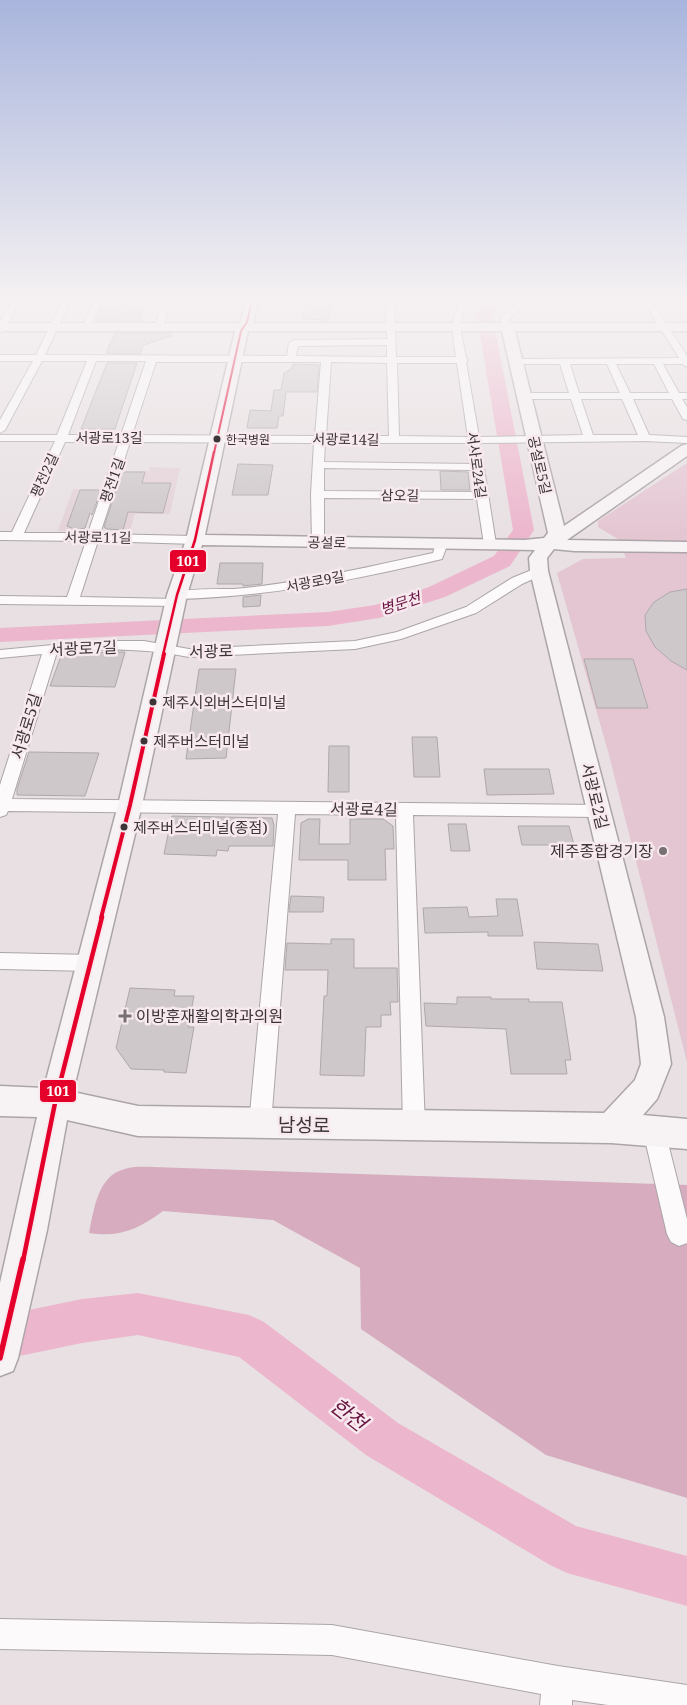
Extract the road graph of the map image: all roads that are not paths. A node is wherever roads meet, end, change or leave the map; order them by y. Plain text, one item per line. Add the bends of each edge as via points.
1 (29, 377) edge
2 (86, 377) edge
3 (146, 377) edge
4 (231, 377) edge
5 (325, 377) edge
6 (392, 377) edge
7 (465, 377) edge
8 (519, 377) edge
9 (569, 377) edge
10 (616, 377) edge
11 (665, 377) edge
12 (524, 396) junction
13 (575, 396) junction
14 (624, 396) junction
15 (675, 396) junction
16 (687, 396) edge
17 (687, 417) edge
18 (0, 430) edge
19 (62, 437) junction
20 (0, 438) edge
21 (127, 438) junction
22 (218, 438) junction
23 (320, 438) junction
24 (589, 438) junction
25 (644, 438) junction
26 (530, 439) junction
27 (394, 440) junction
28 (478, 440) junction
29 (687, 440) edge
30 (687, 449) edge
31 (318, 465) junction
32 (478, 467) junction
33 (433, 481) junction
34 (317, 494) junction
35 (482, 496) junction
36 (0, 536) edge
37 (16, 536) junction
38 (92, 537) junction
39 (195, 540) junction
40 (318, 542) junction
41 (450, 543) junction
42 (551, 543) junction
43 (490, 544) junction
44 (687, 547) edge
45 (540, 571) junction
46 (0, 600) edge
47 (72, 601) junction
48 (175, 604) junction
49 (166, 647) junction
50 (50, 648) junction
51 (0, 654) edge
52 (130, 804) junction
53 (1, 807) edge
54 (287, 808) junction
55 (404, 810) junction
56 (598, 811) junction
57 (0, 961) edge
58 (92, 963) junction
59 (0, 1100) edge
60 (55, 1103) junction
61 (260, 1124) junction
62 (414, 1126) junction
63 (611, 1128) junction
64 (654, 1131) junction
65 (687, 1134) edge
66 (679, 1234) dead end
67 (0, 1358) edge
68 (0, 1634) edge
69 (557, 1694) edge
70 (687, 1701) edge

1 - 18 street
2 - 19 street, 평전2길
3 - 21 street, 평전1길
4 - 22 street
5 - 23 street
6 - 27 street
7 - 28 street, 서사로24길
8 - 12 street, 공설로5길
9 - 13 street
10 - 14 street
11 - 15 street
12 - 13 street
12 - 26 street, 공설로5길
13 - 14 street
13 - 24 street
14 - 15 street
14 - 25 street
15 - 16 street
15 - 17 street
19 - 20 street, 서광로13길
19 - 21 street, 서광로13길
19 - 37 street, 평전2길
21 - 22 street, 서광로13길
21 - 38 street, 평전1길
22 - 23 street, 서광로14길
22 - 39 street
23 - 27 street, 서광로14길
23 - 31 street
24 - 25 street, 서광로14길
24 - 26 street, 서광로14길
25 - 29 street, 서광로14길
26 - 28 street, 서광로14길
26 - 42 street, 공설로5길 via 557,533
27 - 28 street, 서광로14길
28 - 32 street, 서사로24길
30 - 42 street
31 - 33 street, 삼오길
31 - 34 street
32 - 33 street, 삼오길
32 - 35 street, 서사로24길
33 - 34 street, 삼오길
33 - 35 street, 삼오길
34 - 40 street
35 - 43 street, 서사로24길
36 - 37 street, 서광로11길
37 - 38 street, 서광로11길
38 - 39 street, 서광로11길
38 - 47 street, 평전1길
39 - 40 street, 공설로
39 - 48 street
40 - 41 street, 공설로
41 - 43 street, 공설로
41 - 48 street, 서광로9길 via 438,556 302,585
42 - 43 street, 공설로
42 - 44 street
42 - 45 street, 서광로2길 via 538,558
45 - 49 street, 서광로 via 517,581 472,610 402,635 355,645 189,653
45 - 56 street, 서광로2길
46 - 47 street, 서광로9길
47 - 48 street, 서광로9길
48 - 49 street
49 - 50 street, 서광로7길
49 - 52 street, 서광로
50 - 51 street, 서광로7길
50 - 53 street, 서광로5길
52 - 53 street, 서광로5길
52 - 54 street, 서광로4길
52 - 58 street, 서광로
54 - 55 street, 서광로4길
54 - 61 street
55 - 56 street, 서광로4길
55 - 62 street
56 - 63 street, 서광로2길 via 650,1017 656,1064 646,1090
57 - 58 street
58 - 60 street, 서광로
59 - 60 street, 남성로
60 - 61 street, 남성로 via 138,1121
60 - 67 street, 서광로
61 - 62 street, 남성로
62 - 63 street, 남성로
63 - 64 street, 남성로
64 - 65 street, 남성로
64 - 66 street
68 - 69 street via 332,1640
69 - 70 street

